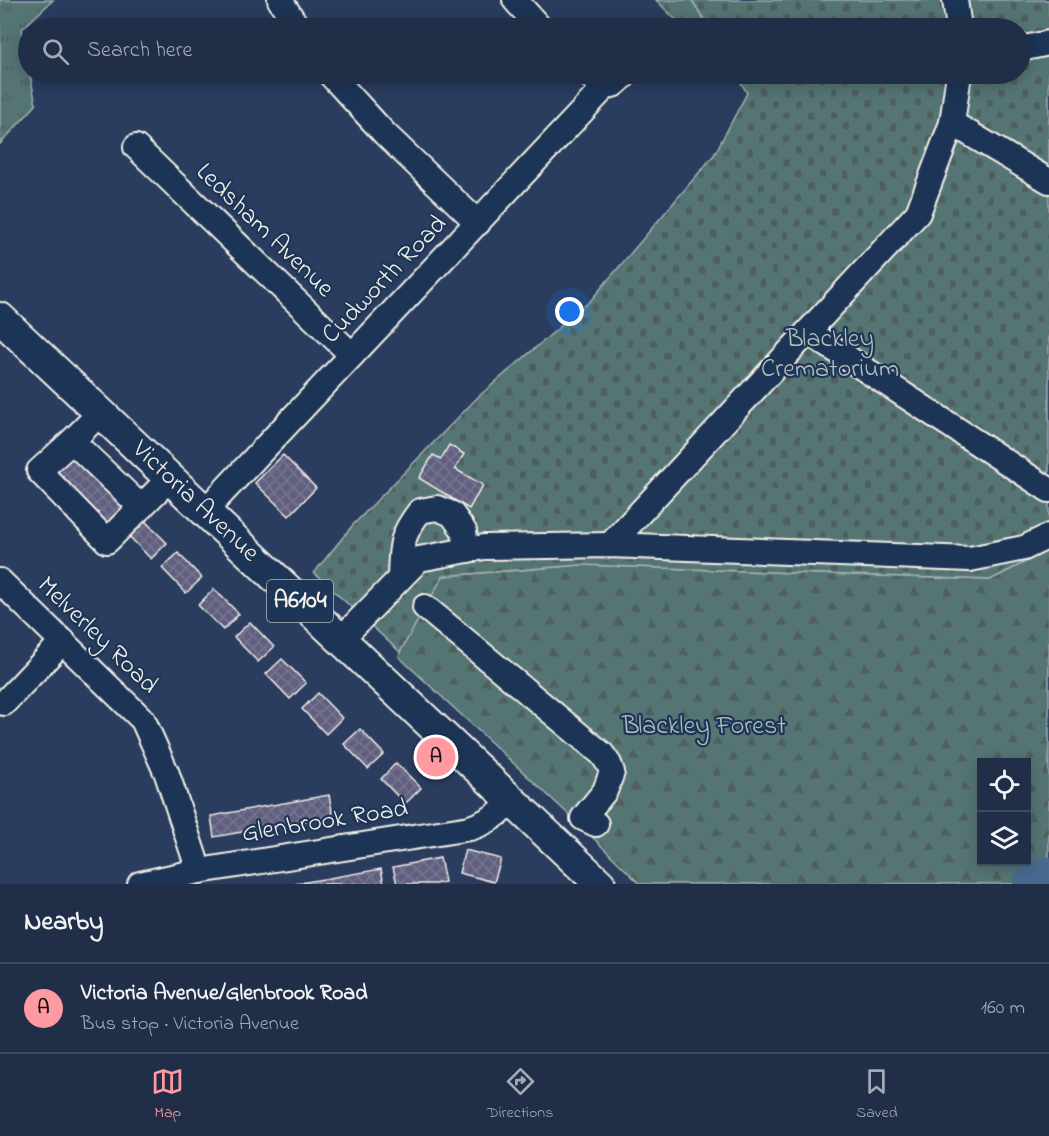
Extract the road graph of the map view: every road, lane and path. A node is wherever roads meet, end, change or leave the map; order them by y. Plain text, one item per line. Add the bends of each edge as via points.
1 (280, 0) edge
2 (515, 0) edge
3 (955, 0) edge
4 (292, 18) edge
5 (531, 18) edge
6 (958, 18) edge
7 (1049, 43) edge
8 (1031, 46) edge
9 (339, 84) edge
10 (594, 84) edge
11 (958, 84) edge
12 (952, 123) junction
13 (136, 147) dead end
14 (1049, 182) edge
15 (478, 223) junction
16 (0, 318) edge
17 (808, 332) junction
18 (352, 355) junction
19 (100, 413) junction
20 (72, 441) junction
21 (170, 478) junction
22 (1049, 490) edge
23 (141, 507) junction
24 (205, 511) junction
25 (1049, 536) edge
26 (610, 545) junction
27 (466, 550) junction
28 (400, 578) junction
29 (0, 581) edge
30 (425, 607) dead end
31 (341, 639) junction
32 (63, 641) junction
33 (4, 704) dead end
34 (512, 801) junction
35 (596, 824) dead end
36 (199, 871) junction
37 (140, 884) edge
38 (600, 884) edge

1 - 4 street
2 - 5 street
3 - 6 street
7 - 8 street
9 - 15 street
10 - 15 street, Cudworth Road
11 - 12 street
12 - 14 street
12 - 17 street via 918,213
13 - 18 street, Ledsham Avenue
15 - 18 street, Cudworth Road
16 - 19 main road, Victoria Avenue / A6104
17 - 22 street
17 - 26 street
18 - 24 street, Cudworth Road
19 - 20 street
19 - 21 main road, Victoria Avenue / A6104
20 - 23 street
20 - 23 street via 39,471 107,541
21 - 23 street
21 - 24 main road, Victoria Avenue / A6104
24 - 31 main road, Victoria Avenue / A6104
25 - 26 street via 1024,548 970,559
26 - 27 street
27 - 28 street via 419,559
27 - 28 street via 464,531 452,514 437,508 420,511 401,545
28 - 31 street
29 - 32 street, Melverley Road
30 - 35 street via 602,754 612,772 605,791 583,818
31 - 34 main road, Victoria Avenue / A6104
32 - 33 street
32 - 36 street, Melverley Road via 143,720 167,774
34 - 36 street, Glenbrook Road via 491,820 470,828
34 - 38 main road, Victoria Avenue / A6104
36 - 37 street, Glenbrook Road

